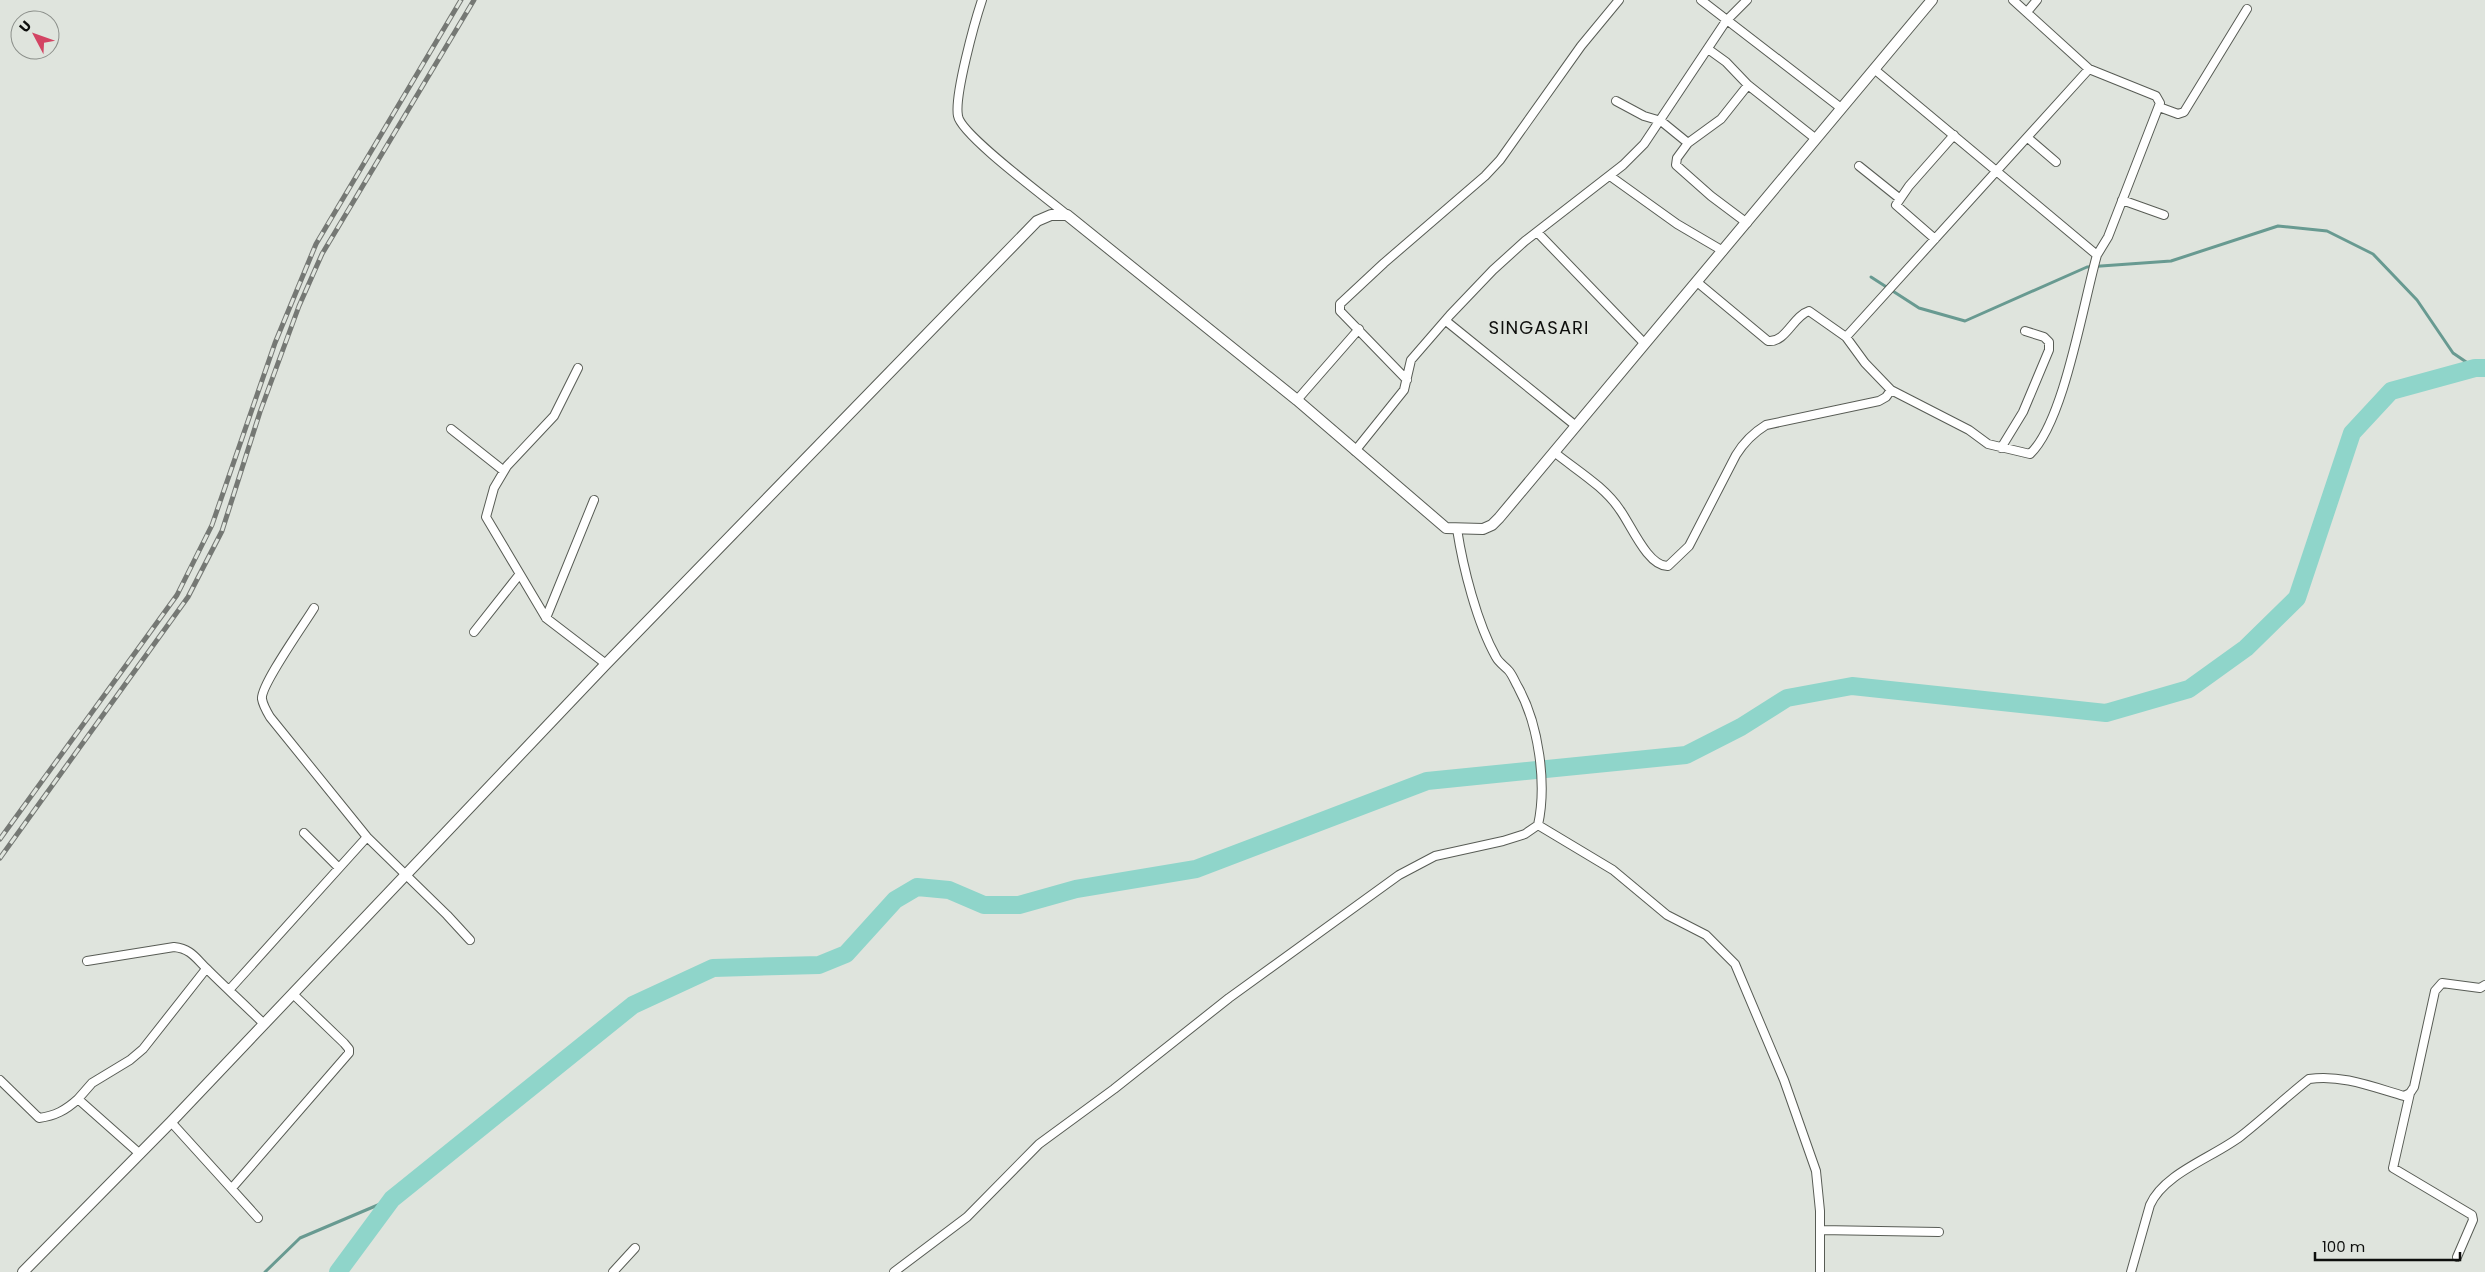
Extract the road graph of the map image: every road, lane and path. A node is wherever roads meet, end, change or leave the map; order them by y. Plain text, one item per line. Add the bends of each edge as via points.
1 (982, 0) edge
2 (1619, 0) edge
3 (1701, 0) edge
4 (1747, 0) edge
5 (1932, 0) edge
6 (2013, 0) edge
7 (2037, 0) edge
8 (2247, 9) dead end
9 (2027, 12) junction
10 (1726, 21) junction
11 (1708, 49) junction
12 (1874, 69) junction
13 (2089, 69) junction
14 (1748, 85) junction
15 (1616, 102) dead end
16 (2159, 107) junction
17 (1841, 108) junction
18 (1661, 121) junction
19 (1954, 135) junction
20 (2028, 138) junction
21 (1816, 139) junction
22 (1688, 142) junction
23 (2056, 162) dead end
24 (1860, 166) dead end
25 (1997, 172) junction
26 (1610, 176) junction
27 (1899, 198) junction
28 (2122, 200) junction
29 (1067, 215) junction
30 (2164, 215) dead end
31 (1747, 223) junction
32 (1537, 232) junction
33 (1935, 239) junction
34 (1723, 251) junction
35 (2096, 259) junction
36 (1697, 282) junction
37 (1446, 321) junction
38 (1359, 329) junction
39 (2025, 331) dead end
40 (1846, 337) junction
41 (1644, 343) junction
42 (578, 368) dead end
43 (1407, 380) junction
44 (1892, 390) junction
45 (1297, 400) junction
46 (1576, 426) junction
47 (451, 429) dead end
48 (2001, 448) junction
49 (1355, 451) junction
50 (1554, 452) junction
51 (504, 472) junction
52 (594, 500) dead end
53 (1457, 529) junction
54 (519, 575) junction
55 (314, 608) dead end
56 (546, 618) junction
57 (474, 632) dead end
58 (606, 664) junction
59 (1538, 825) junction
60 (304, 834) dead end
61 (367, 837) junction
62 (339, 868) junction
63 (406, 874) junction
64 (470, 940) dead end
65 (86, 961) dead end
66 (206, 969) junction
67 (2485, 985) edge
68 (230, 990) junction
69 (293, 994) junction
70 (264, 1024) junction
71 (0, 1080) edge
72 (2410, 1093) junction
73 (78, 1099) junction
74 (171, 1122) junction
75 (140, 1154) junction
76 (232, 1188) junction
77 (258, 1218) dead end
78 (1820, 1230) junction
79 (1939, 1232) dead end
80 (634, 1248) dead end
81 (2457, 1256) dead end
82 (23, 1272) edge
83 (613, 1272) edge
84 (894, 1272) edge
85 (1820, 1272) edge
86 (2131, 1272) edge

1 - 29 street via 973,26 957,107 959,120 977,140
2 - 38 street via 1581,46 1490,171 1341,302 1340,311
3 - 10 street
4 - 10 street
5 - 12 street
6 - 9 street
7 - 9 street
8 - 16 street via 2184,112 2178,114
9 - 13 street
10 - 11 street
10 - 17 street
11 - 14 street
11 - 18 street
12 - 17 street
12 - 19 street
13 - 16 street via 2156,96
13 - 20 street
14 - 21 street
14 - 22 street via 1721,119
15 - 18 street
16 - 28 street
17 - 21 street
18 - 22 street
18 - 26 street via 1644,144
19 - 25 street
19 - 27 street
20 - 23 street
20 - 25 street
21 - 31 street
22 - 31 street via 1676,165
24 - 27 street
25 - 33 street
25 - 35 street
26 - 32 street
26 - 34 street via 1677,224
27 - 33 street via 1897,207
28 - 30 street
28 - 35 street via 2108,238
29 - 45 street
29 - 58 street via 1044,217 1031,226
31 - 34 street
32 - 37 street via 1493,270
32 - 41 street
33 - 40 street
34 - 36 street
35 - 48 street via 2065,384 2043,437 2030,454
36 - 40 street via 1768,341 1780,338 1802,314 1809,311
36 - 41 street
37 - 43 street via 1411,360
37 - 46 street
38 - 43 street
38 - 45 street
39 - 48 street via 2046,339 2049,350 2024,412
40 - 44 street
41 - 46 street
42 - 51 street via 554,416
43 - 49 street via 1394,404
44 - 48 street via 1969,430 1988,444
44 - 50 street via 1880,400 1766,425 1757,431 1744,442 1736,455 1689,546 1668,566 1657,564 1647,553 1619,508 1598,486
45 - 49 street
46 - 50 street
47 - 51 street
49 - 53 street via 1446,528
50 - 53 street via 1492,525 1483,529
51 - 54 street via 494,488 486,517
52 - 56 street
53 - 59 street via 1477,609 1496,659 1509,671 1524,699 1536,741 1543,793
54 - 56 street
54 - 57 street
55 - 61 street via 268,680 262,700 278,730
56 - 58 street
58 - 63 street
59 - 78 street via 1613,870 1667,916 1706,935 1735,964 1780,1071 1816,1171
59 - 84 street via 1525,834 1503,841 1435,856 1399,875 1229,998 1039,1144 967,1217
60 - 62 street
61 - 62 street
61 - 63 street
62 - 68 street
63 - 64 street
63 - 69 street
65 - 66 street via 174,947 183,948 198,958
66 - 68 street
66 - 73 street via 143,1049 92,1083
67 - 72 street via 2480,988 2442,983 2438,986
68 - 70 street
69 - 70 street
69 - 76 street via 348,1047 349,1053
70 - 74 street
71 - 73 street via 38,1118 50,1117
72 - 81 street via 2392,1168 2472,1215 2473,1220
72 - 86 street via 2404,1096 2334,1078 2309,1079 2242,1136 2155,1195
73 - 75 street
74 - 75 street
74 - 76 street
75 - 82 street
76 - 77 street
78 - 79 street
78 - 85 street
80 - 83 street

